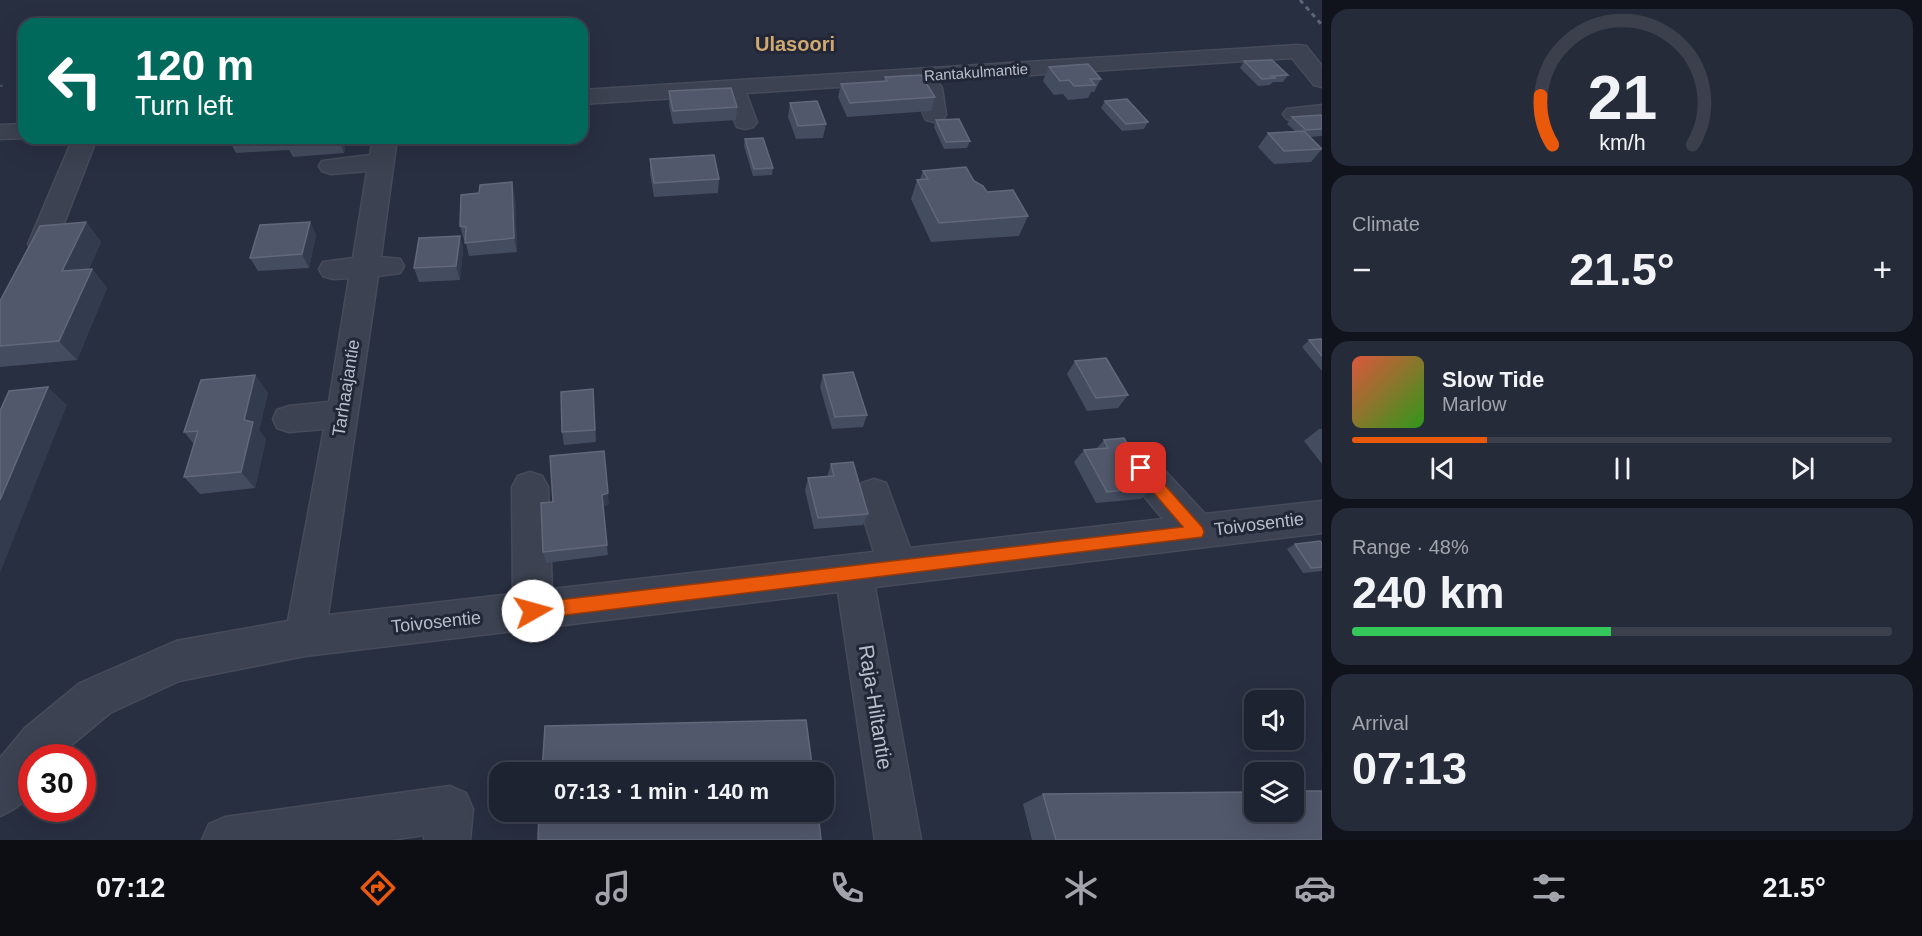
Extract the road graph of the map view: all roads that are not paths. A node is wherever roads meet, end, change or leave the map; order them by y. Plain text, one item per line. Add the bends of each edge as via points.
1 (921, 75) junction
2 (1322, 80) edge
3 (777, 84) junction
4 (732, 87) junction
5 (588, 97) edge
6 (812, 106) edge
7 (1322, 112) edge
8 (1295, 114) edge
9 (934, 115) dead end
10 (745, 122) dead end
11 (18, 131) edge
12 (0, 132) edge
13 (83, 144) edge
14 (383, 150) edge
15 (331, 166) dead end
16 (42, 244) edge
17 (377, 266) junction
18 (333, 269) dead end
19 (343, 414) junction
20 (289, 419) dead end
21 (1141, 468) edge
22 (530, 487) dead end
23 (874, 494) dead end
24 (1322, 517) edge
25 (1197, 532) junction
26 (898, 568) junction
27 (854, 573) junction
28 (533, 611) junction
29 (304, 637) junction
30 (0, 794) edge
31 (225, 840) edge
32 (447, 840) edge
33 (898, 840) edge

1 - 2 street, Rantakulmantie via 1298,51
1 - 3 street, Rantakulmantie
1 - 9 street via 931,88
3 - 4 street, Rantakulmantie
3 - 6 street
4 - 5 street, Rantakulmantie
4 - 10 street
7 - 8 street
11 - 12 street
13 - 16 street
14 - 15 street
14 - 17 street, Tarhaajantie
17 - 18 street
17 - 19 street, Tarhaajantie
19 - 20 street
19 - 29 street, Tarhaajantie
21 - 25 street
22 - 28 street
23 - 26 street
24 - 25 street, Toivosentie
25 - 26 street, Toivosentie
26 - 27 street, Toivosentie
27 - 28 street, Toivosentie
27 - 33 street, Raja-Hiltantie
28 - 29 street, Toivosentie
29 - 30 street, Toivosentie via 176,661 95,698 40,743
31 - 32 street via 450,809

